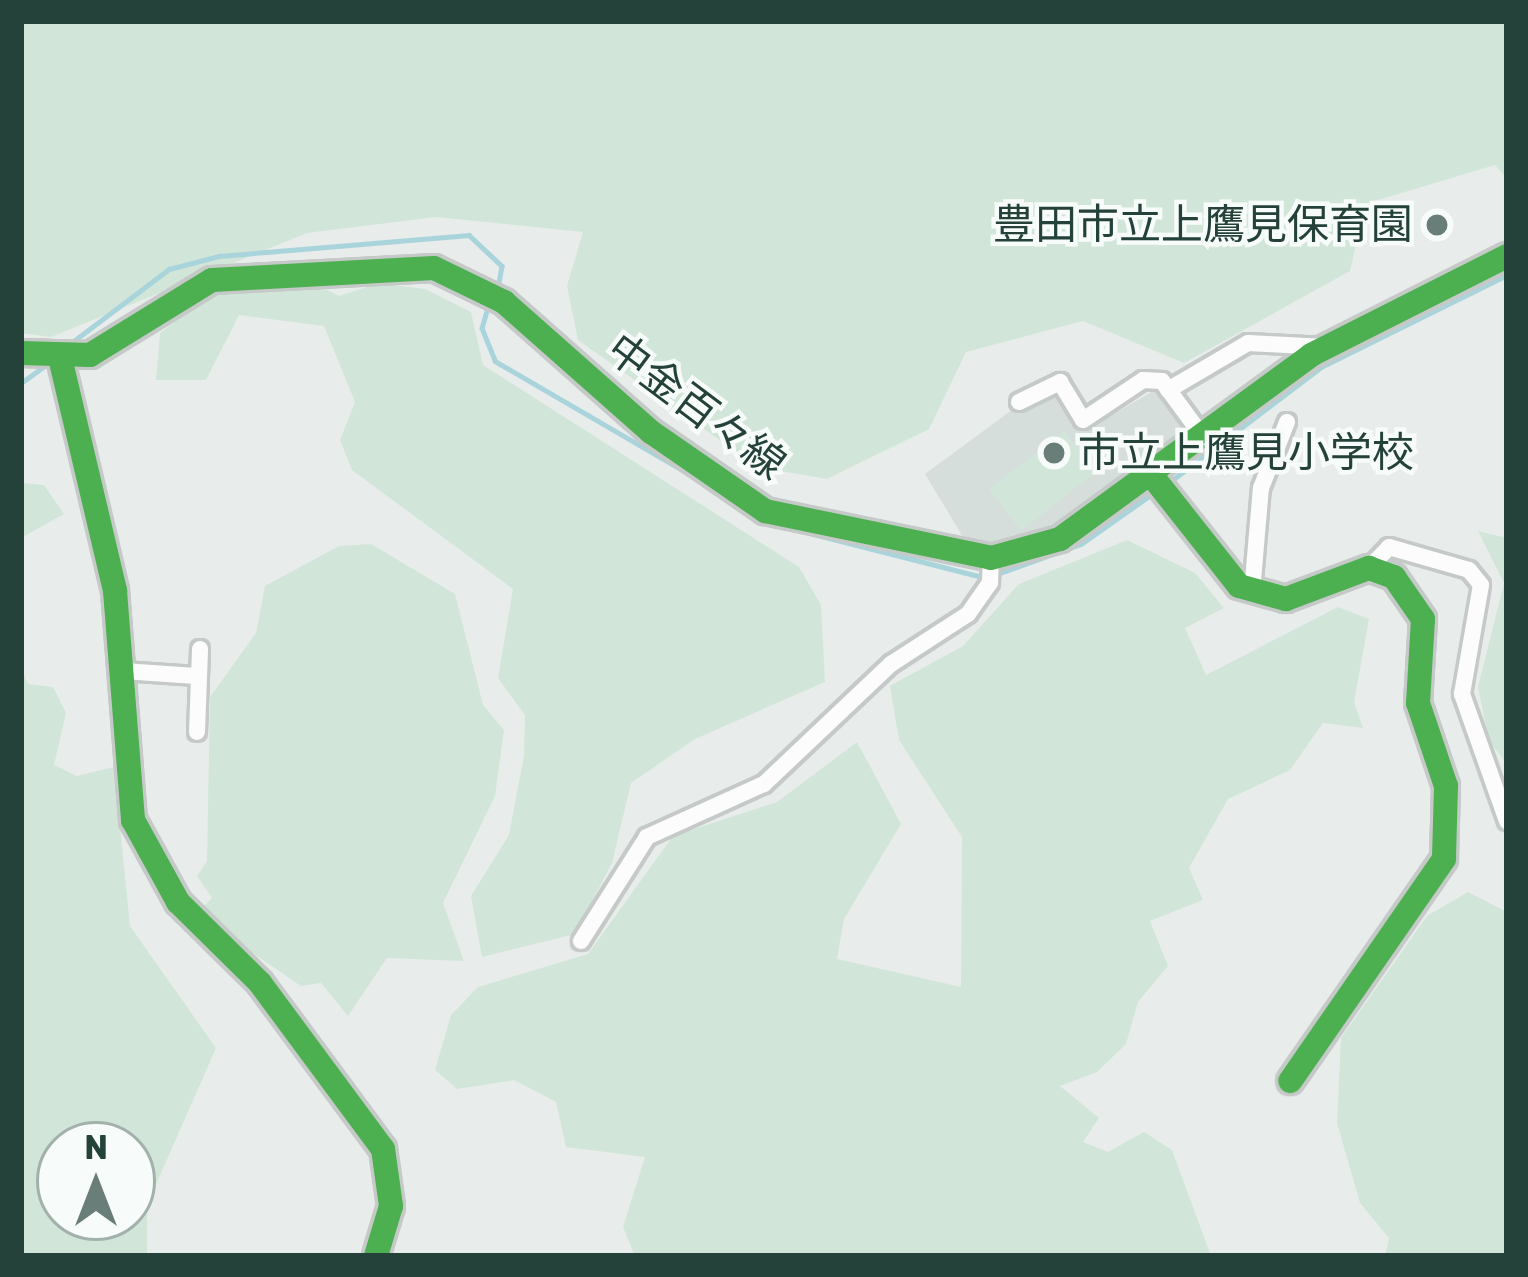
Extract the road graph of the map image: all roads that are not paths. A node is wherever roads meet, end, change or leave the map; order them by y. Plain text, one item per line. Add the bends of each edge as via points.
1 (1507, 256) edge
2 (1325, 347) junction
3 (26, 356) edge
4 (61, 362) junction
5 (1168, 390) junction
6 (1019, 402) dead end
7 (1287, 422) dead end
8 (1201, 434) junction
9 (1157, 482) junction
10 (1369, 568) junction
11 (990, 569) junction
12 (1252, 592) junction
13 (200, 649) dead end
14 (123, 671) junction
15 (196, 676) junction
16 (197, 732) dead end
17 (1507, 821) edge
18 (581, 941) dead end
19 (1291, 1081) dead end
20 (376, 1256) edge

1 - 2 street, 中金百々線
2 - 5 street via 1248,343
2 - 8 street, 中金百々線
3 - 4 street
4 - 11 street, 中金百々線 via 212,280 404,264 494,296 651,432 765,511
4 - 14 street
5 - 6 street via 1143,380 1083,420 1060,382
5 - 8 street
7 - 12 street via 1261,488
8 - 9 street, 中金百々線
9 - 11 street, 中金百々線
9 - 12 street
10 - 12 street via 1286,599
10 - 17 street via 1389,547 1468,570 1481,585 1462,694
10 - 19 street via 1394,577 1423,619 1418,703 1446,786 1444,859
11 - 18 street via 764,784 647,837
13 - 15 street
14 - 15 street
14 - 20 street via 133,820 178,902 260,983 383,1149 392,1206
15 - 16 street

